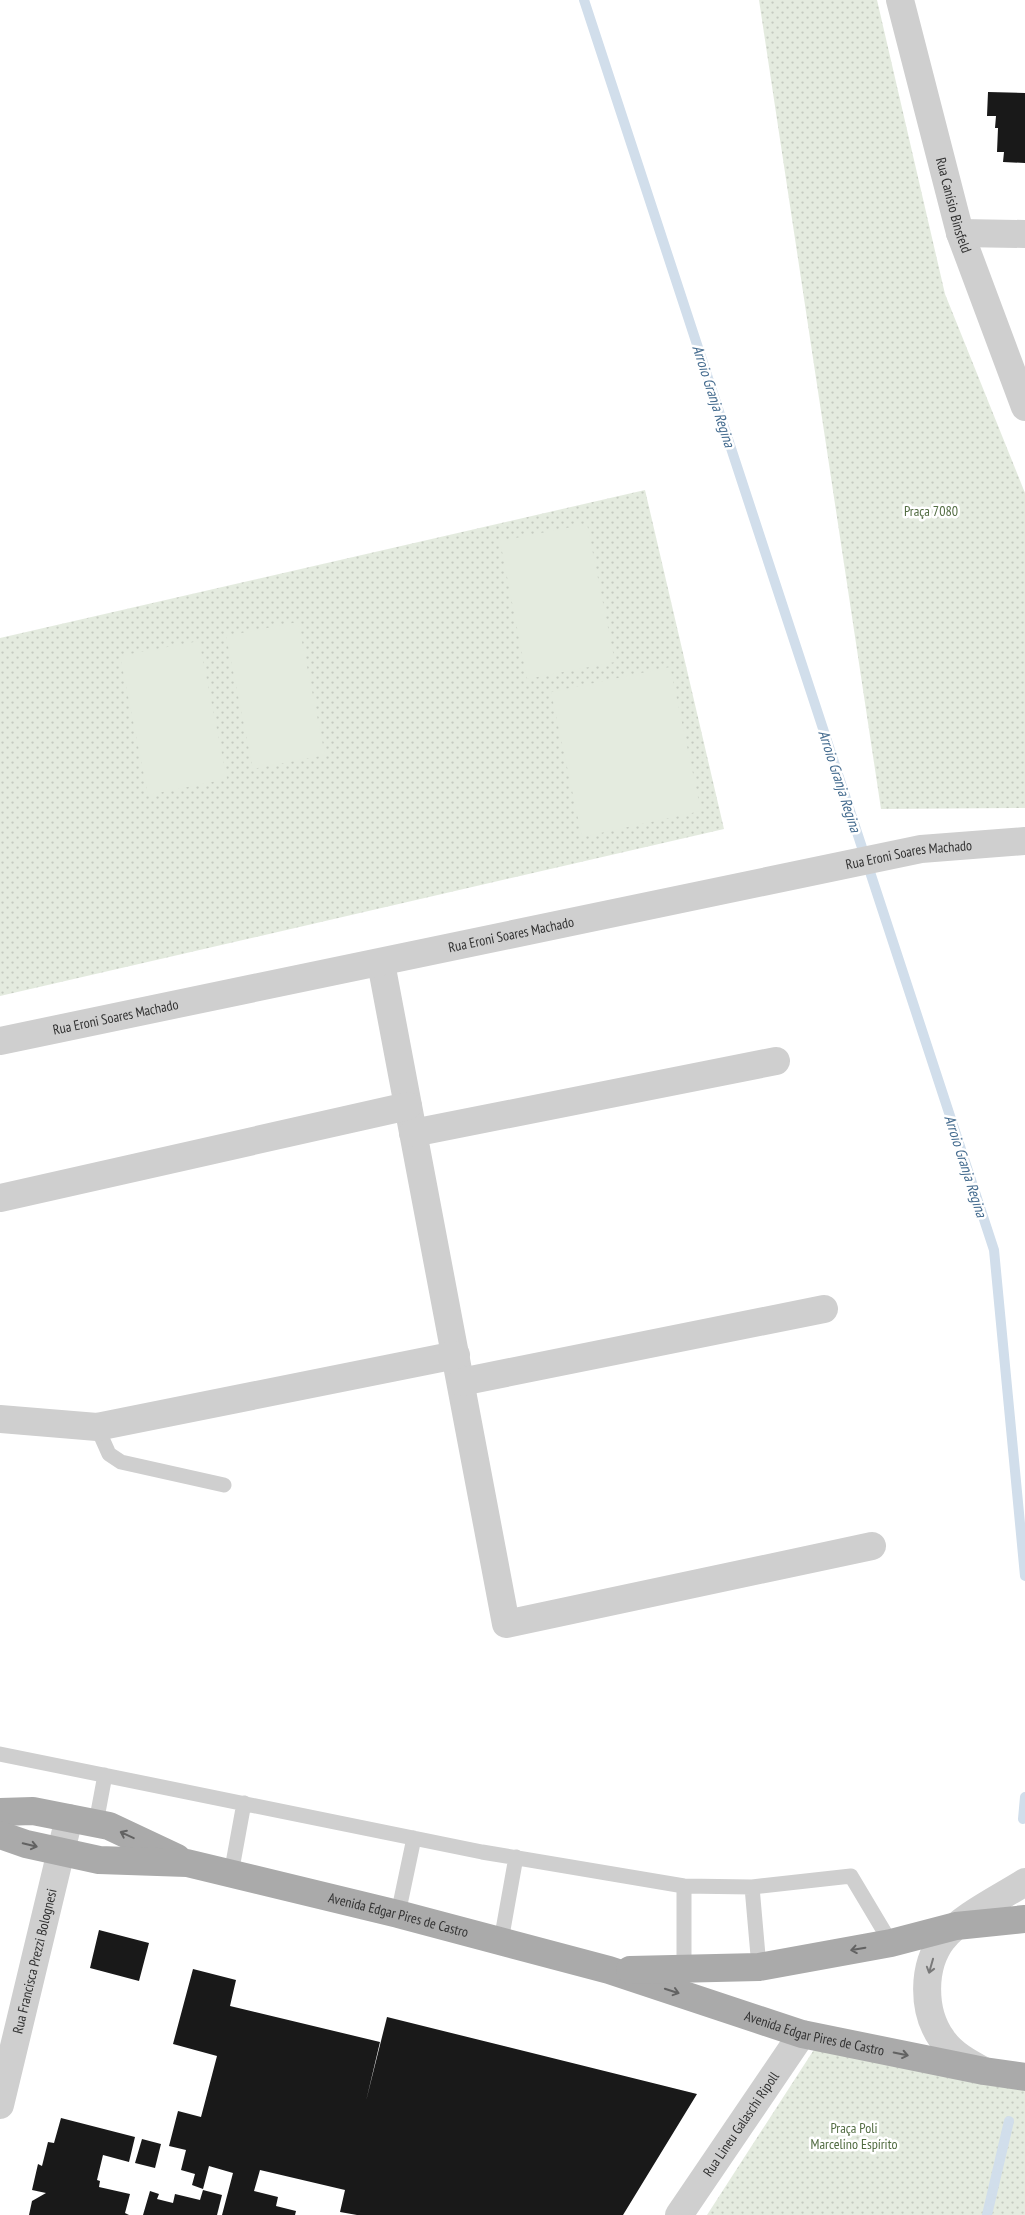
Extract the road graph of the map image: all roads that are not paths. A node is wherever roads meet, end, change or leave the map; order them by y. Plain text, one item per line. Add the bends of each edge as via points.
1 (900, 0) edge
2 (960, 233) junction
3 (1025, 234) edge
4 (1025, 407) edge
5 (1025, 841) edge
6 (381, 963) junction
7 (0, 1041) edge
8 (776, 1061) dead end
9 (408, 1106) junction
10 (413, 1133) junction
11 (0, 1198) edge
12 (824, 1309) dead end
13 (456, 1355) junction
14 (460, 1382) junction
15 (0, 1419) edge
16 (98, 1427) junction
17 (224, 1485) dead end
18 (872, 1546) dead end
19 (0, 1754) edge
20 (105, 1775) junction
21 (244, 1803) junction
22 (0, 1812) edge
23 (69, 1818) junction
24 (96, 1824) junction
25 (0, 1835) edge
26 (414, 1838) junction
27 (61, 1852) junction
28 (516, 1857) junction
29 (187, 1863) junction
30 (231, 1874) junction
31 (1025, 1882) edge
32 (684, 1886) junction
33 (752, 1887) junction
34 (398, 1914) junction
35 (1025, 1919) edge
36 (956, 1926) junction
37 (502, 1941) junction
38 (891, 1943) junction
39 (759, 1967) junction
40 (684, 1969) junction
41 (609, 1970) junction
42 (802, 2034) junction
43 (984, 2071) junction
44 (1025, 2078) edge
45 (0, 2105) edge
46 (679, 2215) edge

1 - 2 street, Rua Canísio Binsfeld
2 - 3 street
2 - 4 street, Rua Canísio Binsfeld
5 - 6 street, Rua Eroni Soares Machado via 921,849
6 - 7 street, Rua Eroni Soares Machado
6 - 9 street
8 - 10 street
9 - 10 street
9 - 11 street
10 - 13 street
12 - 14 street
13 - 14 street
13 - 16 street
14 - 18 street via 506,1624
15 - 16 street
16 - 17 lane via 109,1454 121,1462
19 - 20 lane
20 - 21 lane
20 - 24 lane
21 - 26 lane
21 - 30 lane
22 - 23 main road, Avenida Edgar Pires de Castro via 33,1811
23 - 24 main road, Avenida Edgar Pires de Castro
23 - 27 street, Rua Francisca Prezzi Bolognesi
29 -> 24 main road, Avenida Edgar Pires de Castro via 109,1826
25 -> 27 main road, Avenida Edgar Pires de Castro
26 - 28 lane
26 - 34 lane
27 - 29 main road, Avenida Edgar Pires de Castro via 99,1860
27 - 45 street, Rua Francisca Prezzi Bolognesi
28 - 32 lane
28 - 37 lane
29 - 30 main road, Avenida Edgar Pires de Castro
30 - 34 main road, Avenida Edgar Pires de Castro
31 - 36 street
32 - 33 lane
32 - 40 lane
33 - 38 lane via 851,1876
33 - 39 lane
34 - 37 main road, Avenida Edgar Pires de Castro
35 - 36 main road, Avenida Edgar Pires de Castro
36 - 38 main road, Avenida Edgar Pires de Castro
36 -> 43 street via 942,1940 930,1964 926,1991 930,2018 942,2040 962,2059
37 - 41 main road, Avenida Edgar Pires de Castro
38 -> 39 main road, Avenida Edgar Pires de Castro
39 - 40 main road, Avenida Edgar Pires de Castro
40 - 41 main road, Avenida Edgar Pires de Castro
41 -> 42 main road, Avenida Edgar Pires de Castro
42 -> 43 main road, Avenida Edgar Pires de Castro
42 - 46 street, Rua Lineu Galaschi Ripoll
43 - 44 main road, Avenida Edgar Pires de Castro

